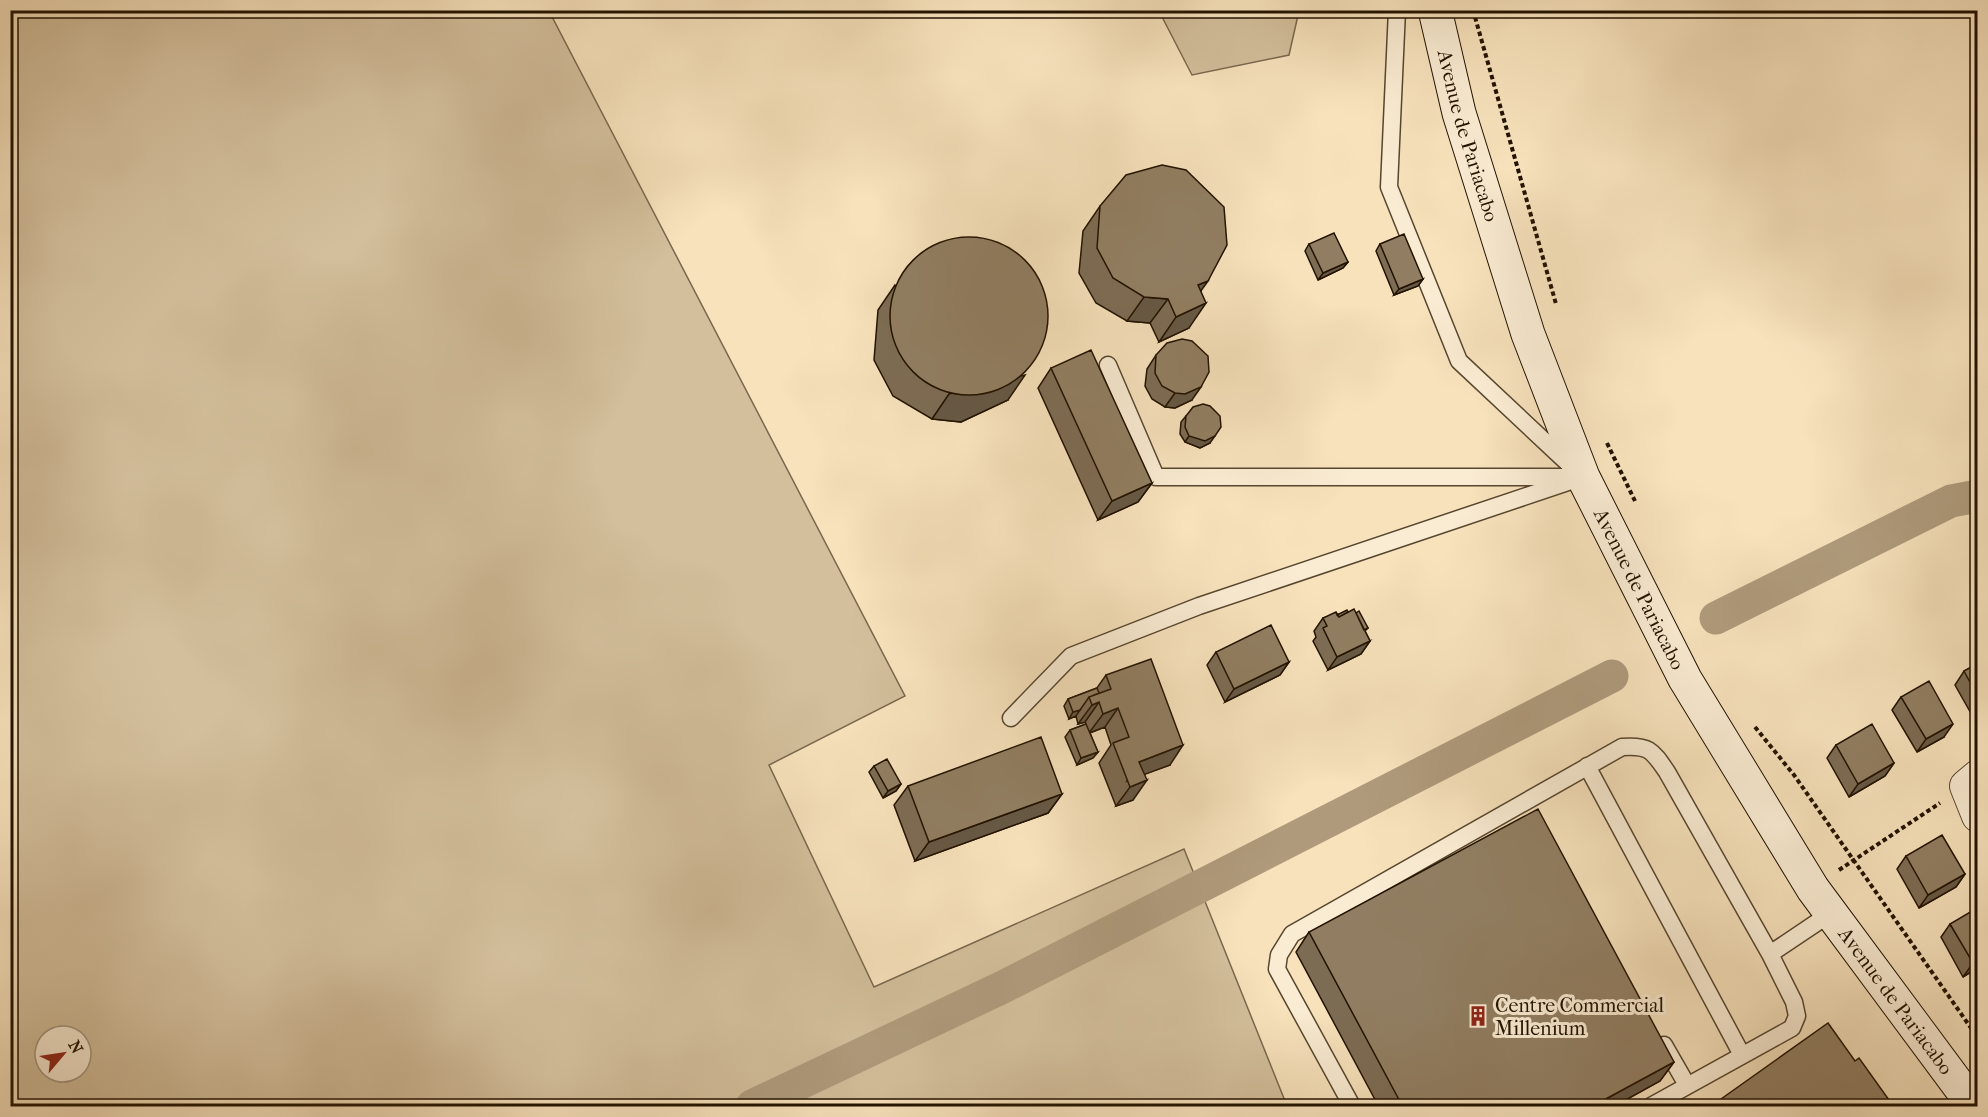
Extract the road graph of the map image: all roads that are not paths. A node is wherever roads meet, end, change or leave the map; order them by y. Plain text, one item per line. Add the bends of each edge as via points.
1 (1397, 10) edge
2 (1435, 10) edge
3 (1108, 365) dead end
4 (1583, 477) junction
5 (1011, 718) dead end
6 (1587, 766) junction
7 (1972, 781) edge
8 (1977, 816) edge
9 (1822, 901) junction
10 (1770, 954) junction
11 (1658, 1035) edge
12 (1742, 1055) junction
13 (1687, 1085) junction
14 (1352, 1107) edge
15 (1651, 1107) edge
16 (1974, 1107) edge

1 - 4 lane via 1389,187 1459,361
2 - 4 main road, Avenue de Pariacabo via 1459,112 1528,334
3 - 4 lane via 1156,477
4 - 5 lane via 1199,606 1071,656
4 - 9 main road, Avenue de Pariacabo via 1685,679
6 - 10 lane via 1622,747 1640,746 1652,751
6 - 12 lane
6 - 14 lane via 1529,806 1300,927 1279,955 1277,969
7 - 8 street
9 - 10 lane
9 - 16 main road, Avenue de Pariacabo
10 - 12 lane via 1797,1016 1792,1028
11 - 13 lane
12 - 13 lane
13 - 15 lane

